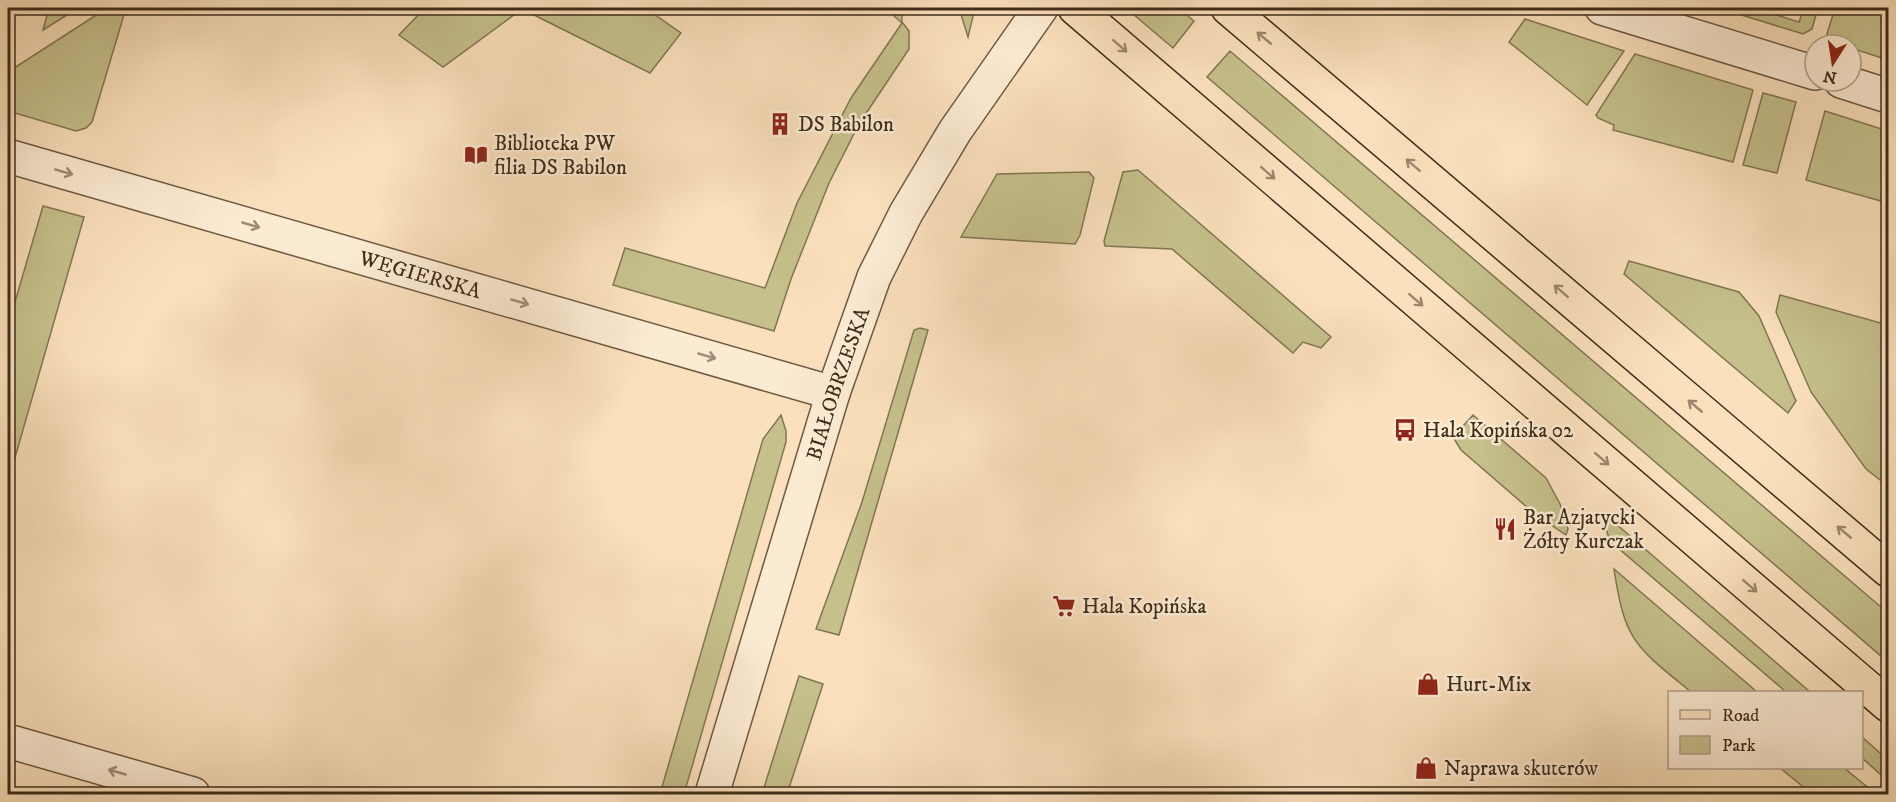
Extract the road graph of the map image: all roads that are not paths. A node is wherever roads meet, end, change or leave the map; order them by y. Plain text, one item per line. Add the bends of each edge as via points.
1 (1041, 8) edge
2 (1075, 8) edge
3 (1228, 8) edge
4 (1602, 8) edge
5 (1803, 69) edge
6 (1863, 88) edge
7 (1888, 96) edge
8 (8, 156) edge
9 (833, 393) junction
10 (1888, 570) edge
11 (1888, 705) edge
12 (8, 741) edge
13 (193, 795) edge
14 (712, 795) edge

1 - 9 street, BIAŁOBRZESKA via 955,131 906,213 874,277
2 -> 11 main road
10 -> 3 main road
4 - 5 street
6 - 7 street
8 -> 9 street, WĘGIERSKA
9 - 14 street, BIAŁOBRZESKA
13 -> 12 street

